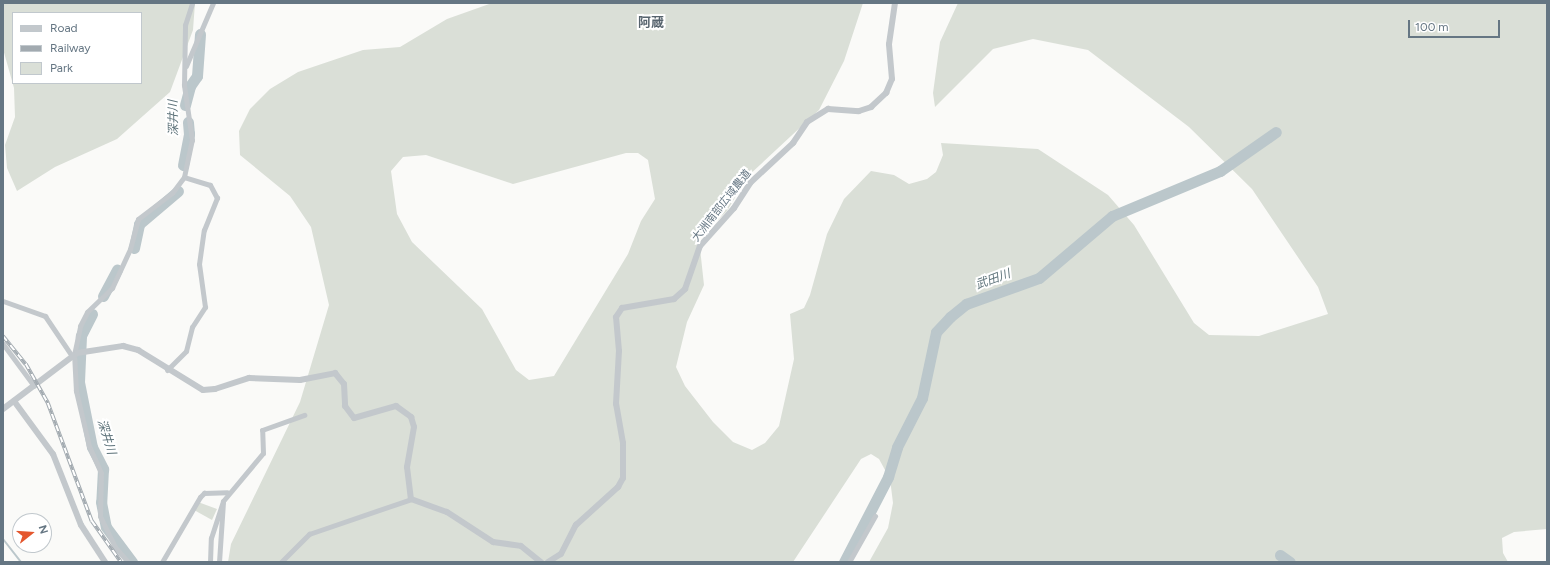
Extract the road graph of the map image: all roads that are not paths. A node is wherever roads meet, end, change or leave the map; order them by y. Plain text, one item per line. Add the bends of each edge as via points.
1 (192, 3) edge
2 (213, 3) edge
3 (895, 3) edge
4 (185, 67) junction
5 (184, 176) junction
6 (3, 301) edge
7 (3, 344) edge
8 (76, 354) junction
9 (167, 370) junction
10 (34, 386) junction
11 (14, 401) junction
12 (3, 409) edge
13 (304, 415) dead end
14 (227, 492) junction
15 (411, 499) junction
16 (223, 501) junction
17 (875, 516) dead end
18 (105, 562) edge
19 (128, 562) edge
20 (162, 562) edge
21 (210, 562) edge
22 (220, 562) edge
23 (281, 562) edge
24 (541, 562) edge
25 (548, 562) edge
26 (849, 562) edge

1 - 4 street via 185,25
2 - 4 street
3 - 25 street, 大洲南部広域農道 via 889,44 892,79 886,93 871,107 859,111 828,109 813,117 793,143 750,183 734,208 700,246 685,289 674,299 622,308 616,317 619,351 616,404 623,443 623,478 618,487 576,525 561,554
4 - 5 street via 184,85 192,131
5 - 8 street via 172,193 138,219 130,249 112,288 87,312 80,326
5 - 9 street via 210,185 216,198 204,230 199,264 205,307 192,327 186,351
6 - 8 street via 46,316
7 - 10 street
8 - 9 street via 131,347
8 - 10 street
8 - 19 street via 76,391 89,446 101,473 100,516 111,540
9 - 15 street via 203,390 249,378 300,380 335,373 344,384 345,406 354,418 359,419 387,407 405,409 414,427 407,467
10 - 11 street
11 - 12 street
11 - 18 street via 53,454 81,525
13 - 14 street via 262,430 263,453
14 - 16 street
14 - 20 street via 204,493 200,497
15 - 23 street via 309,534
15 - 24 street via 447,512 493,542 521,546
16 - 21 street via 211,538
16 - 22 street
17 - 26 street

